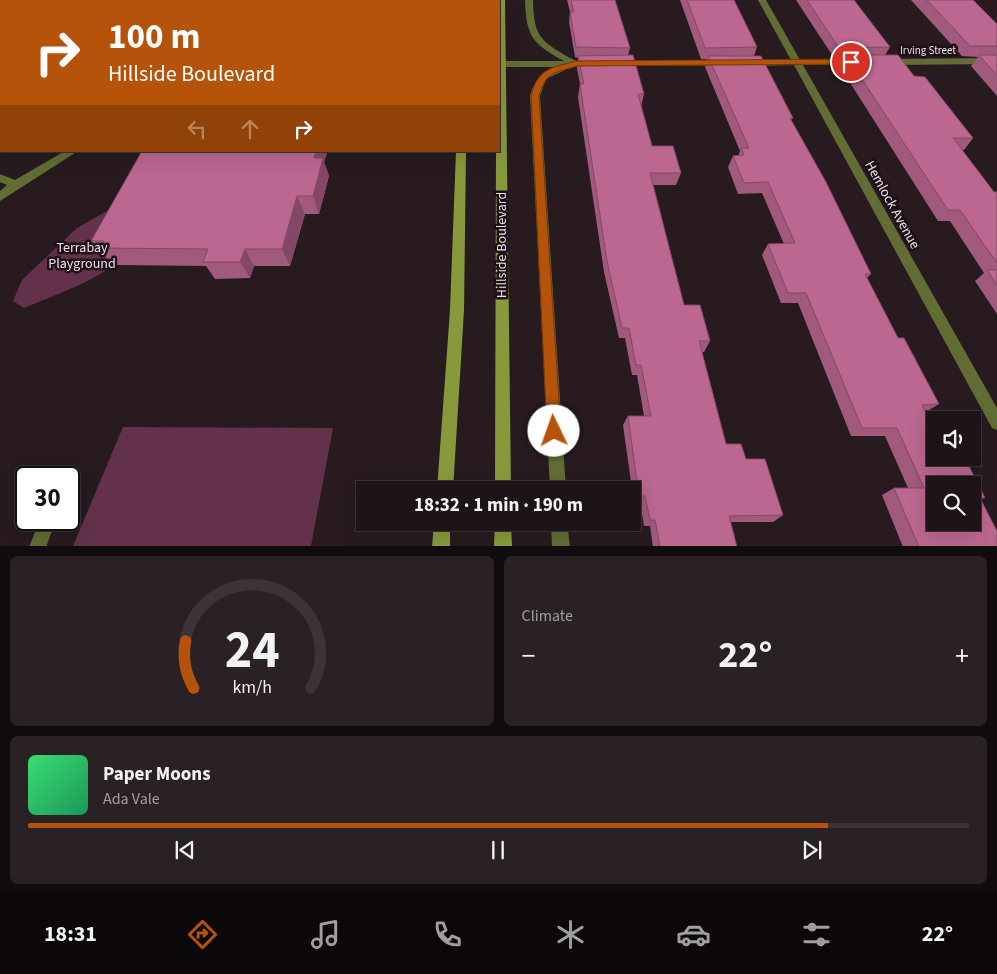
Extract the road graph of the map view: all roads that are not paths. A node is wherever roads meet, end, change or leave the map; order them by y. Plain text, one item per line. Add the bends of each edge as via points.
1 (501, 0) edge
2 (529, 0) edge
3 (762, 0) edge
4 (997, 61) edge
5 (796, 62) junction
6 (500, 64) edge
7 (576, 64) junction
8 (71, 152) edge
9 (461, 152) edge
10 (0, 178) edge
11 (16, 184) junction
12 (0, 197) edge
13 (997, 424) edge
14 (446, 481) edge
15 (503, 481) edge
16 (557, 481) edge
17 (43, 531) edge
18 (442, 531) edge
19 (503, 531) edge
20 (560, 531) edge
21 (37, 546) edge
22 (441, 546) edge
23 (503, 546) edge
24 (561, 546) edge

1 - 6 main road, Hillside Boulevard
2 - 7 street via 532,35 540,45
3 - 5 street, Hemlock Avenue
4 - 5 street, Irving Street
5 - 7 street, Irving Street
5 - 13 street, Hemlock Avenue
6 - 7 street, Irving Street
6 - 15 main road, Hillside Boulevard
7 - 16 street via 546,73 535,96
8 - 11 street
9 - 14 main road
10 - 11 street
11 - 12 street
17 - 21 street
18 - 22 main road
19 - 23 main road
20 - 24 street

